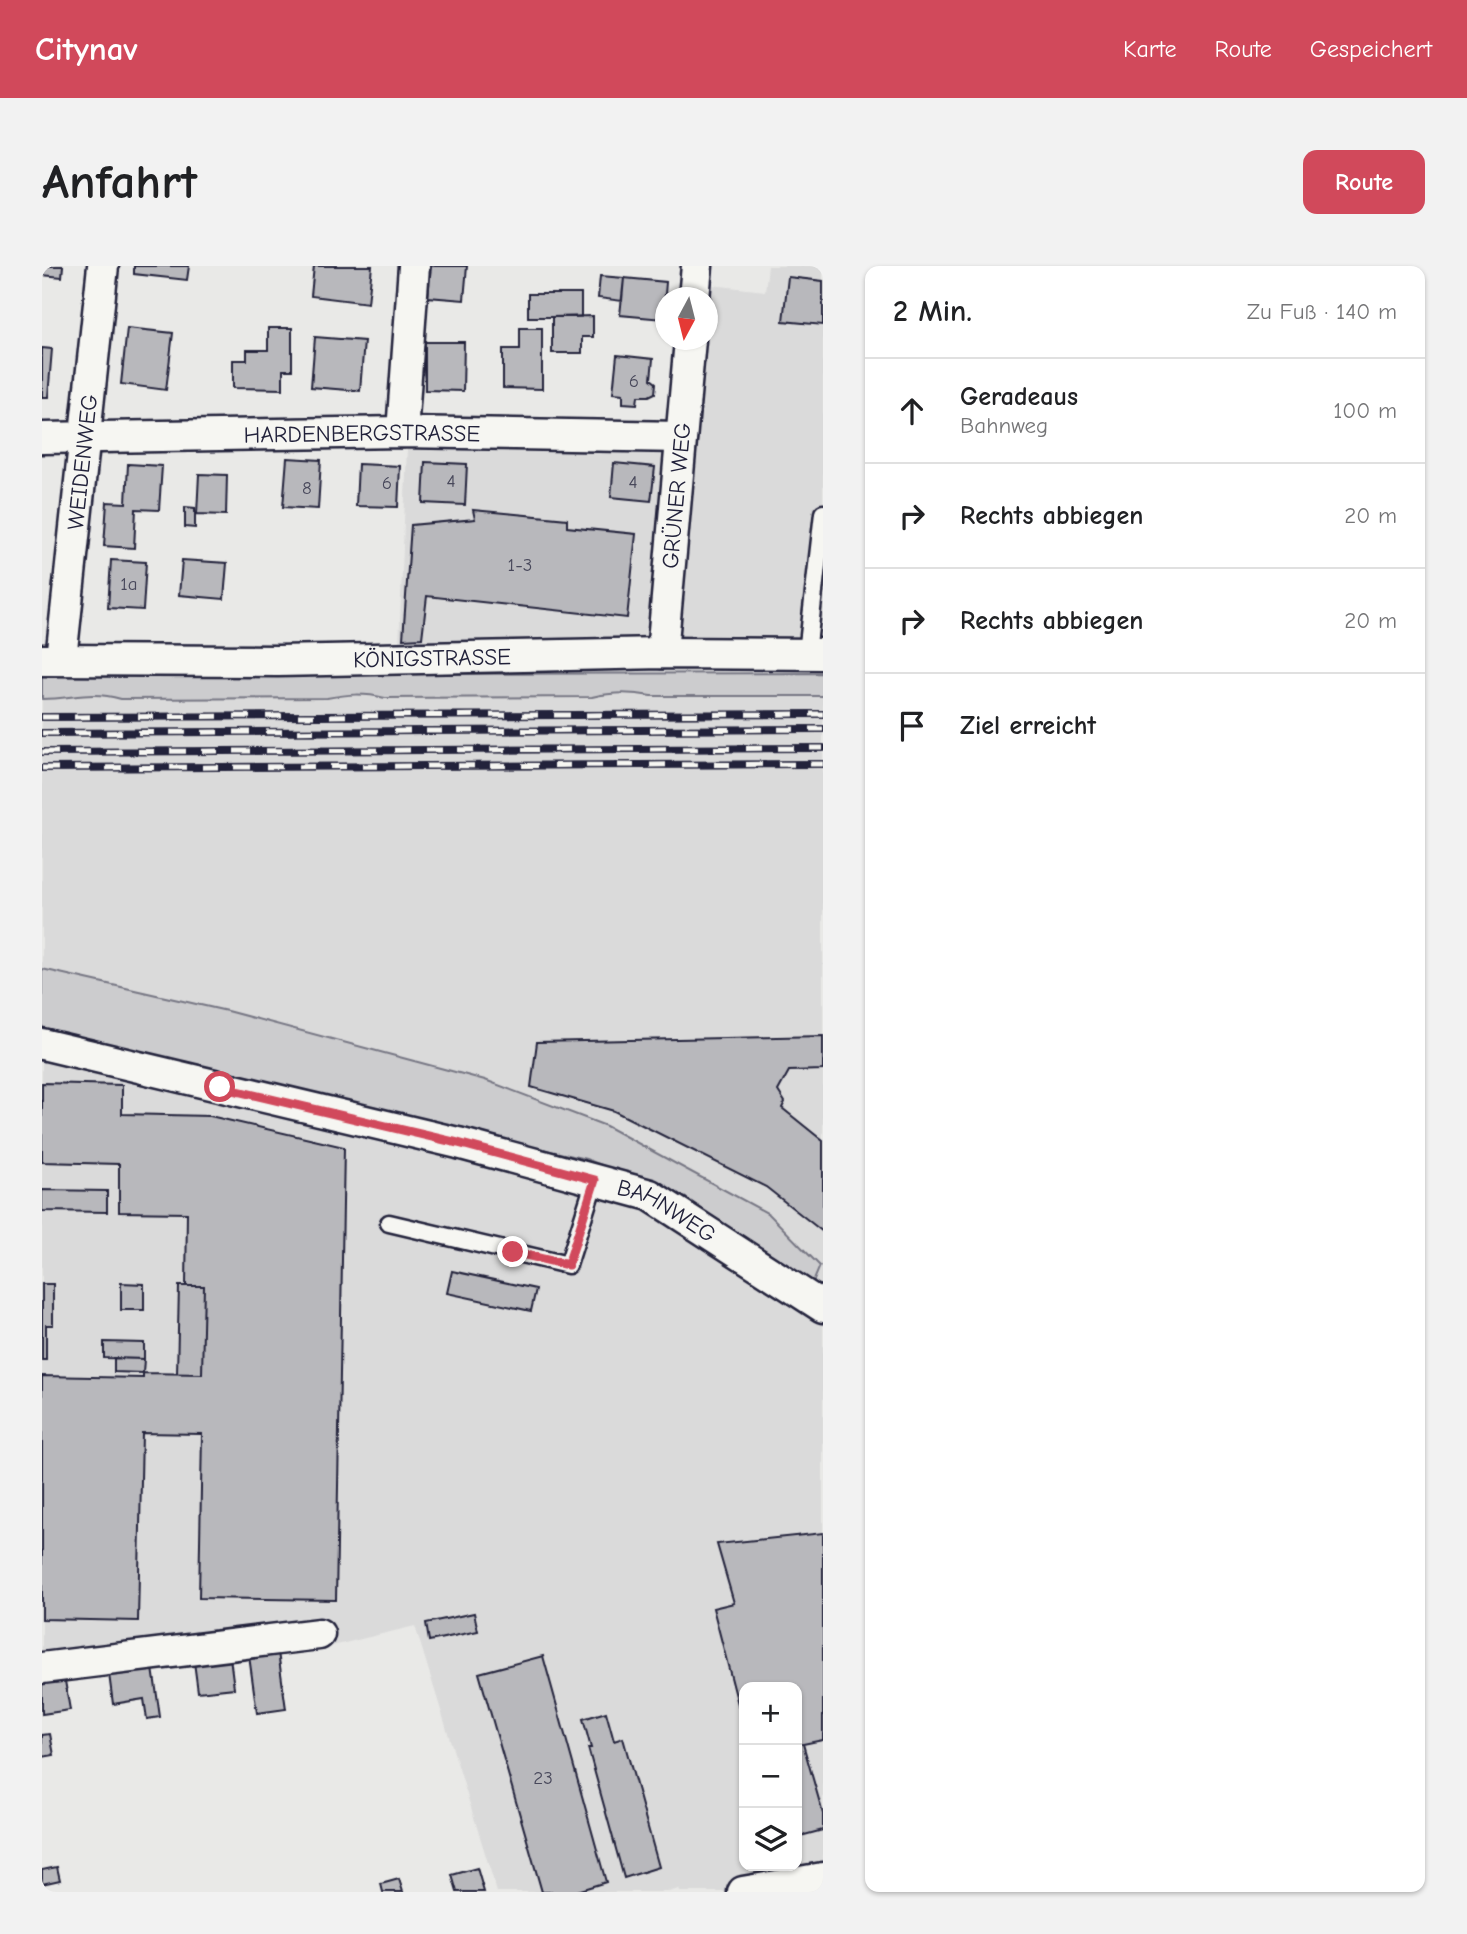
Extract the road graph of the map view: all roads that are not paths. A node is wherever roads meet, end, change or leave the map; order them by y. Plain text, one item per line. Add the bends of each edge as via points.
1 (103, 266) edge
2 (414, 266) edge
3 (697, 266) edge
4 (695, 287) edge
5 (689, 350) edge
6 (402, 432) junction
7 (83, 437) junction
8 (681, 437) junction
9 (42, 438) edge
10 (823, 513) edge
11 (662, 653) junction
12 (815, 654) edge
13 (52, 659) edge
14 (42, 1044) edge
15 (595, 1180) junction
16 (389, 1223) dead end
17 (823, 1307) edge
18 (319, 1634) dead end
19 (42, 1668) edge
20 (823, 1878) edge
21 (743, 1892) edge

1 - 7 street, WEIDENWEG
2 - 6 street
3 - 4 street
5 - 8 street, GRÜNER WEG
6 - 7 street, HARDENBERGSTRASSE
6 - 8 street, HARDENBERGSTRASSE
7 - 9 street, HARDENBERGSTRASSE
7 - 13 street, WEIDENWEG
8 - 11 street, GRÜNER WEG
10 - 12 lane
11 - 12 street, KÖNIGSTRASSE
11 - 13 street, KÖNIGSTRASSE via 278,661
14 - 15 street, BAHNWEG
15 - 16 lane via 568,1265
15 - 17 street, BAHNWEG via 650,1195
18 - 19 street
20 - 21 street

